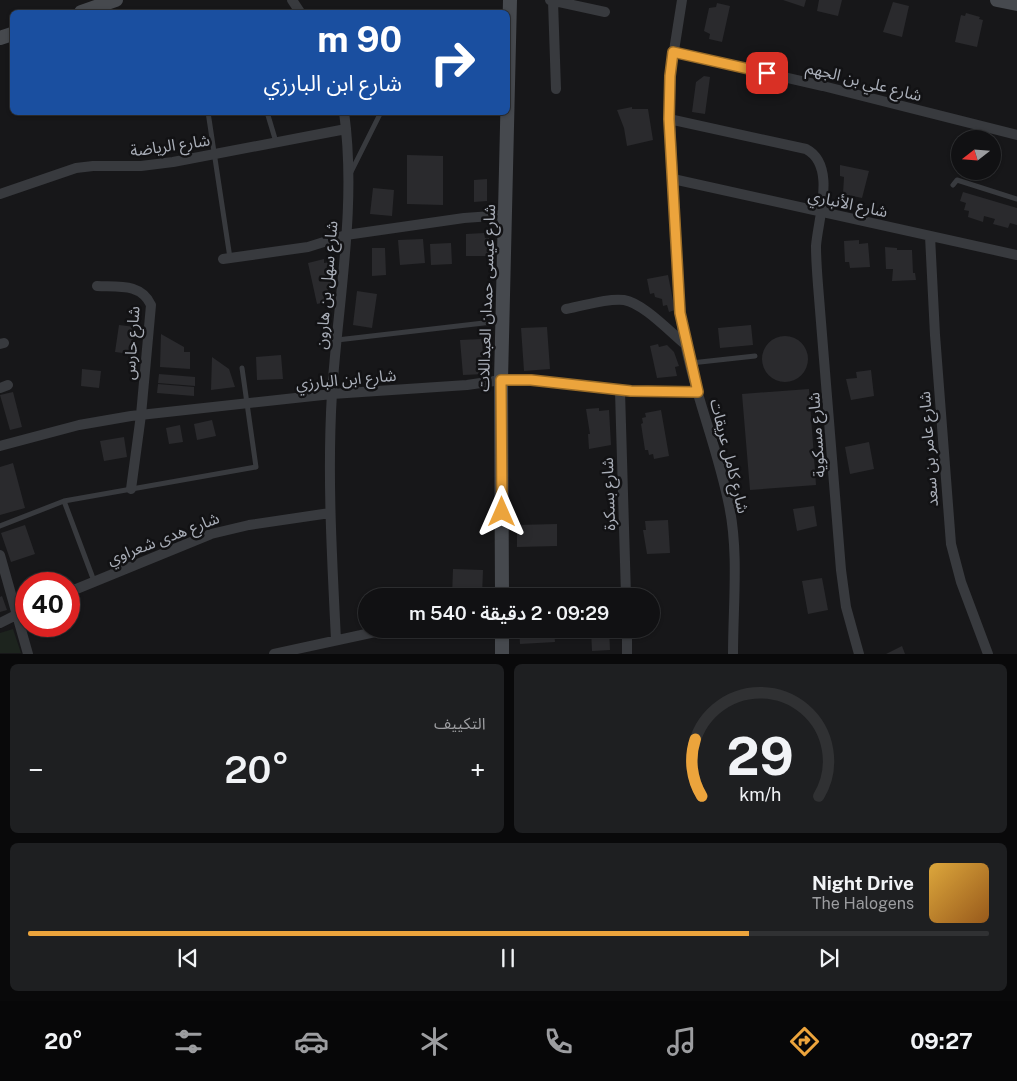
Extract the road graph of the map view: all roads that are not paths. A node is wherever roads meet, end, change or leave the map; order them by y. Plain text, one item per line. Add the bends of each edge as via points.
1 (116, 0) edge
2 (551, 0) edge
3 (682, 0) edge
4 (997, 0) edge
5 (1017, 4) edge
6 (87, 10) edge
7 (605, 12) dead end
8 (673, 52) junction
9 (556, 89) dead end
10 (208, 115) edge
11 (268, 115) edge
12 (344, 115) edge
13 (380, 115) edge
14 (508, 115) edge
15 (669, 119) junction
16 (346, 129) junction
17 (1017, 135) edge
18 (276, 143) junction
19 (214, 155) junction
20 (348, 179) junction
21 (673, 179) junction
22 (953, 185) dead end
23 (0, 194) edge
24 (1017, 199) edge
25 (820, 213) junction
26 (506, 215) junction
27 (346, 235) junction
28 (930, 236) junction
29 (1017, 255) edge
30 (226, 258) joint
31 (97, 286) dead end
32 (566, 309) dead end
33 (504, 320) junction
34 (337, 340) junction
35 (686, 346) junction
36 (755, 356) dead end
37 (691, 363) junction
38 (242, 368) dead end
39 (501, 380) junction
40 (620, 391) junction
41 (698, 392) junction
42 (332, 394) junction
43 (249, 402) junction
44 (141, 415) junction
45 (0, 446) edge
46 (131, 489) junction
47 (64, 501) junction
48 (330, 513) junction
49 (0, 526) edge
50 (0, 555) edge
51 (94, 581) junction
52 (80, 587) edge
53 (502, 588) edge
54 (626, 588) edge
55 (15, 596) edge
56 (15, 616) edge
57 (0, 623) edge
58 (358, 635) edge
59 (25, 637) edge
60 (502, 638) edge
61 (627, 638) edge
62 (336, 640) junction
63 (28, 654) edge
64 (274, 654) edge
65 (502, 654) edge
66 (627, 654) edge
67 (733, 654) edge
68 (859, 654) edge
69 (988, 654) edge

1 - 6 street
2 - 7 street
2 - 9 street
3 - 8 street, شارع كامل عريقات
4 - 5 street
8 - 15 street, شارع كامل عريقات
8 - 17 street, شارع علي بن الجهم
10 - 19 lane
11 - 18 lane
12 - 16 street, شارع سهل بن هارون
13 - 20 lane
14 - 26 street, شارع عيسى حمدان العبداللات
15 - 21 street, شارع كامل عريقات
15 - 25 street, شارع مسكوية via 813,152 820,161 824,176
16 - 18 street, شارع الرياضة
16 - 20 street, شارع سهل بن هارون
18 - 19 street, شارع الرياضة
19 - 23 street, شارع الرياضة via 141,166 76,168
19 - 30 lane
20 - 27 street, شارع سهل بن هارون
21 - 25 street, شارع الأنباري
21 - 35 street, شارع كامل عريقات via 680,313
22 - 24 lane via 957,180
25 - 28 street, شارع الأنباري
25 - 68 street, شارع مسكوية via 816,260 836,517 846,608
26 - 27 street
26 - 33 street, شارع عيسى حمدان العبداللات
27 - 30 street via 308,247
27 - 34 street, شارع سهل بن هارون
28 - 29 street, شارع الأنباري
28 - 69 street, شارع عامر بن سعد via 951,544 961,582
31 - 44 street, شارع حارس via 131,287 144,293 151,305
32 - 35 street via 614,300 630,302
33 - 34 lane
33 - 39 street, شارع عيسى حمدان العبداللات
34 - 42 street, شارع سهل بن هارون
35 - 37 street, شارع كامل عريقات
36 - 37 lane
37 - 41 street, شارع كامل عريقات
38 - 43 lane
39 - 40 street, شارع ابن البارزي via 531,380
39 - 42 street, شارع ابن البارزي
39 - 53 street, شارع عيسى حمدان العبداللات
40 - 41 street, شارع ابن البارزي
40 - 54 street, شارع بسكرة
41 - 67 street, شارع كامل عريقات via 716,448 729,507 734,563
42 - 43 street, شارع ابن البارزي
42 - 48 street, شارع سهل بن هارون
43 - 44 street, شارع ابن البارزي
43 - 46 lane via 256,466
44 - 45 street, شارع ابن البارزي via 79,425
44 - 46 street, شارع حارس
46 - 47 lane
47 - 49 lane
47 - 51 lane
48 - 51 street, شارع هدى شعراوي via 211,534
48 - 62 street, شارع سهل بن هارون
50 - 55 street
51 - 52 street, شارع هدى شعراوي
56 - 57 street
58 - 62 street
59 - 63 street
60 - 65 street
61 - 66 street
62 - 64 street

